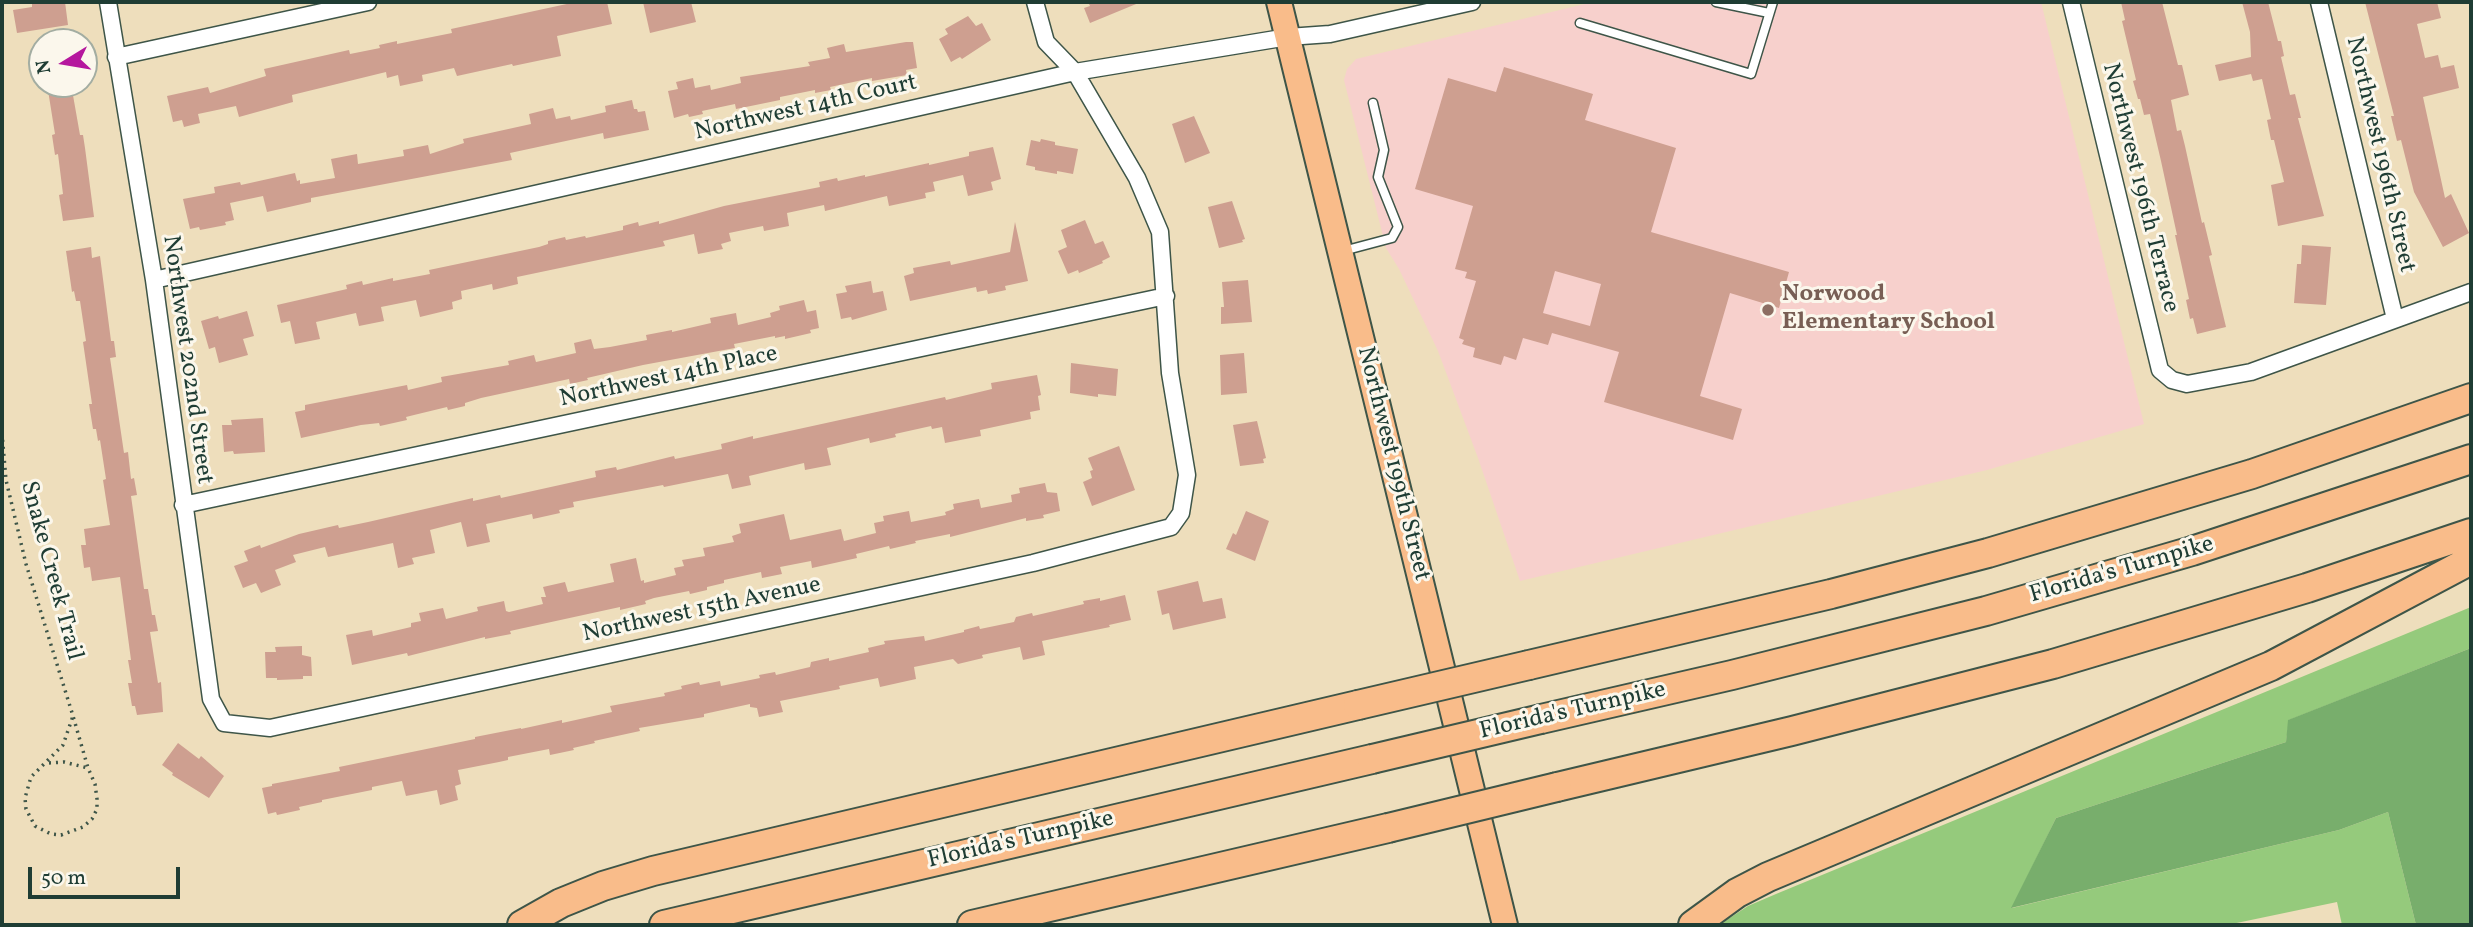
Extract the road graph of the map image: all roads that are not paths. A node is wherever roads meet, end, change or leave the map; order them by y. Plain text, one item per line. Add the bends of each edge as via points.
1 (108, 2) edge
2 (368, 2) edge
3 (1035, 2) edge
4 (1279, 2) edge
5 (1472, 2) edge
6 (1716, 2) edge
7 (1773, 2) edge
8 (2071, 2) edge
9 (2319, 2) edge
10 (1769, 13) junction
11 (1580, 23) dead end
12 (1288, 37) junction
13 (116, 57) junction
14 (1075, 72) junction
15 (1373, 103) dead end
16 (1340, 252) junction
17 (154, 280) junction
18 (2471, 292) edge
19 (1166, 296) junction
20 (2395, 319) junction
21 (2471, 398) edge
22 (2471, 459) edge
23 (183, 505) junction
24 (2471, 533) edge
25 (2471, 560) edge
26 (224, 723) joint
27 (522, 925) edge
28 (664, 925) edge
29 (972, 925) edge
30 (1504, 925) edge
31 (1693, 925) edge

1 - 13 street, Northwest 202nd Street
2 - 13 street
3 - 14 street via 1046,42
4 - 12 main road, Northwest 199th Street
5 - 12 street, Northwest 14th Court via 1330,34
6 - 10 lane
7 - 10 lane
8 - 20 street, Northwest 196th Terrace via 2160,370 2187,384 2251,372
9 - 20 street, Northwest 196th Street
10 - 11 lane via 1751,74
12 - 14 street, Northwest 14th Court
12 - 16 main road, Northwest 199th Street
13 - 17 street, Northwest 202nd Street
14 - 17 street, Northwest 14th Court
14 - 19 street via 1137,178 1160,232
15 - 16 lane via 1384,150 1378,177 1398,227 1392,238
16 - 30 main road, Northwest 199th Street
17 - 23 street, Northwest 202nd Street
18 - 20 street
19 - 23 street, Northwest 14th Place
19 - 26 street, Northwest 15th Avenue via 1170,373 1187,475 1181,513 1171,527 1033,563 270,728
21 - 27 highway, bridge via 2252,474 2013,545 1831,594 713,856 603,886
22 - 28 highway, Florida's Turnpike, bridge via 2082,584 1908,631
23 - 26 street, Northwest 202nd Street via 211,699
24 - 29 highway, bridge via 2078,657 1831,722
25 - 31 highway via 2271,666 1768,877

